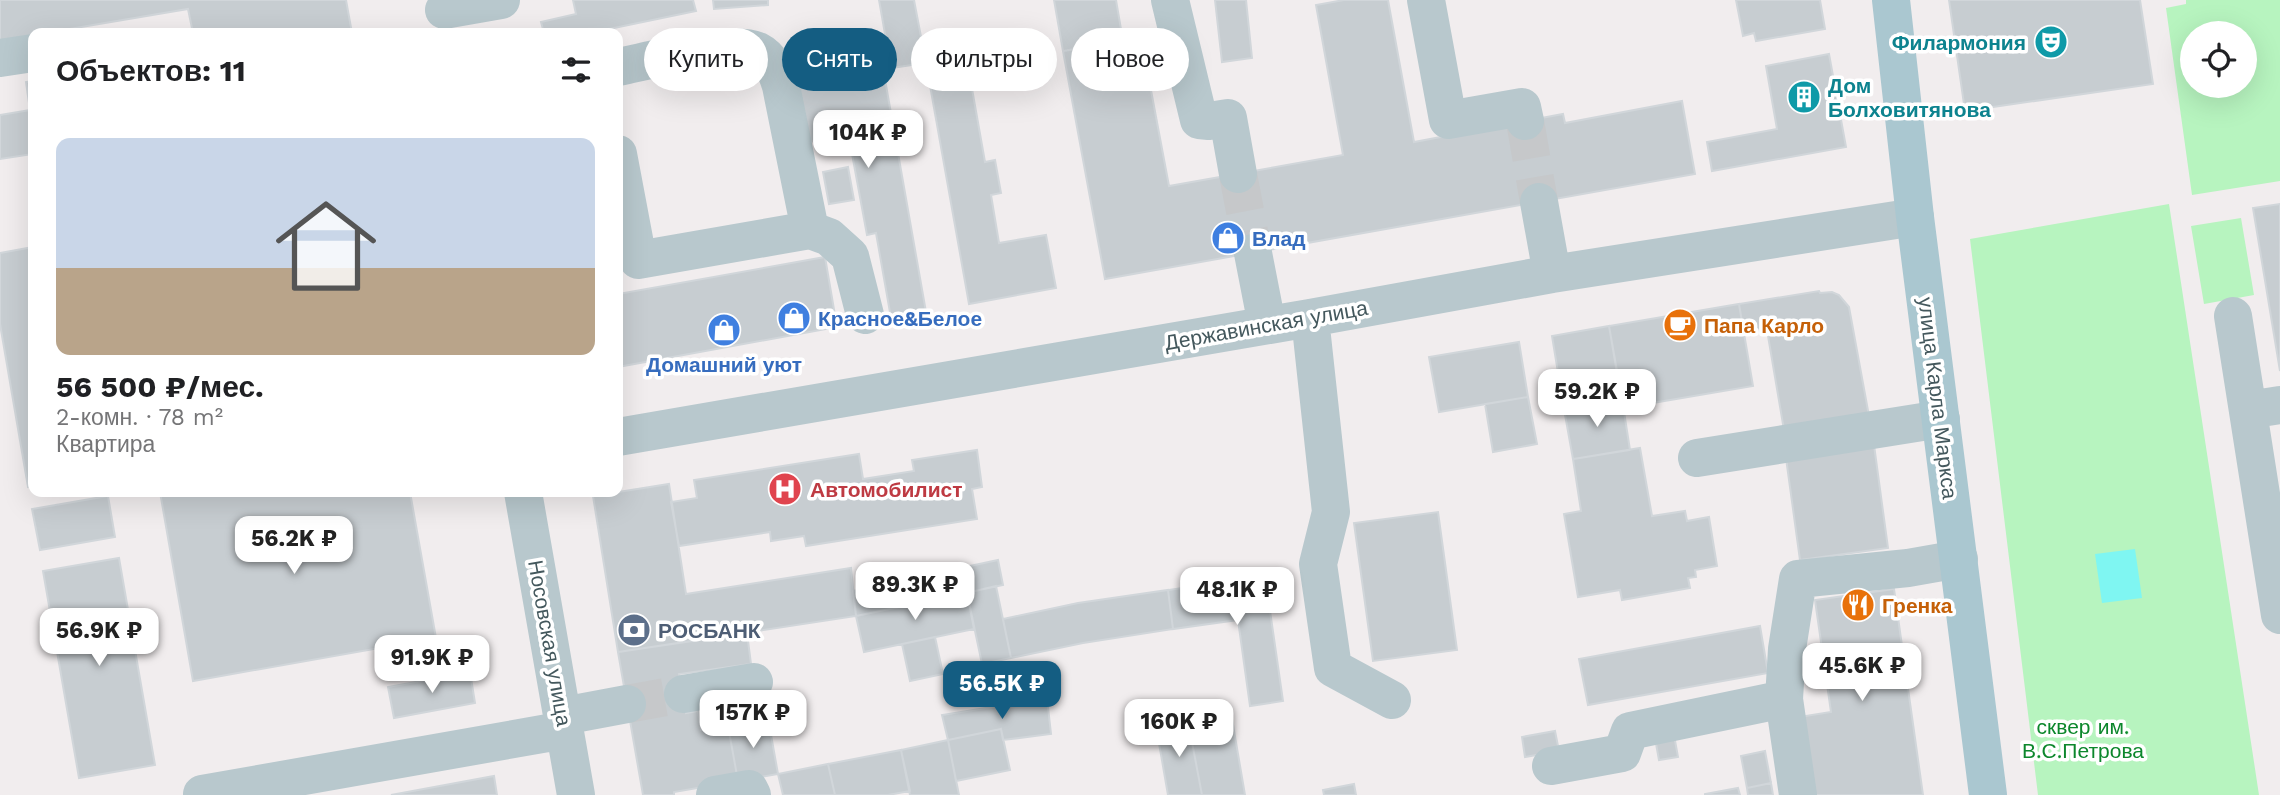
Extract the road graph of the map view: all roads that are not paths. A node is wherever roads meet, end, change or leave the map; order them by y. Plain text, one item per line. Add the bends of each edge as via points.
1 (501, 0) edge
2 (1170, 0) edge
3 (1426, 0) edge
4 (1891, 0) edge
5 (444, 15) edge
6 (28, 54) edge
7 (0, 58) edge
8 (623, 65) edge
9 (1525, 121) dead end
10 (1238, 174) tunnel mouth
11 (623, 180) edge
12 (1539, 202) tunnel mouth
13 (1915, 217) junction
14 (810, 230) junction
15 (1252, 253) tunnel mouth
16 (1552, 274) junction
17 (865, 315) dead end
18 (2233, 316) dead end
19 (1310, 318) junction
20 (1267, 325) junction
21 (2264, 408) edge
22 (1941, 419) junction
23 (623, 436) edge
24 (1697, 458) dead end
25 (524, 497) edge
26 (1959, 559) junction
27 (2280, 615) edge
28 (754, 682) dead end
29 (683, 694) tunnel mouth
30 (1784, 699) junction
31 (1392, 700) dead end
32 (627, 704) tunnel mouth
33 (564, 723) junction
34 (1551, 766) dead end
35 (264, 789) edge
36 (202, 793) edge
37 (576, 795) edge
38 (715, 795) edge
39 (752, 795) edge
40 (1798, 795) edge
41 (1988, 795) edge

1 - 5 street
2 - 10 street via 1199,120 1228,118
3 - 9 street via 1448,120 1522,107
4 - 13 main road, улица Карла Маркса
6 - 7 street
8 - 14 street via 733,47 758,51 774,66 781,86
11 - 14 street via 638,260
12 - 16 street
13 - 16 street, Державинская улица
13 - 22 main road, улица Карла Маркса
14 - 17 street via 829,237 850,256
15 - 20 street
16 - 19 street, Державинская улица
18 - 21 street
19 - 20 street, Державинская улица
19 - 31 street via 1331,512 1318,564 1333,668
20 - 23 street, Державинская улица
21 - 27 street
22 - 24 street
22 - 26 main road, улица Карла Маркса
25 - 33 street, Носовская улица
26 - 30 street via 1798,579
26 - 41 main road, улица Карла Маркса
28 - 29 street
30 - 34 street via 1630,732 1622,753
30 - 40 street
32 - 33 street
33 - 35 street
33 - 37 street, Носовская улица
35 - 36 street
38 - 39 street via 748,789

